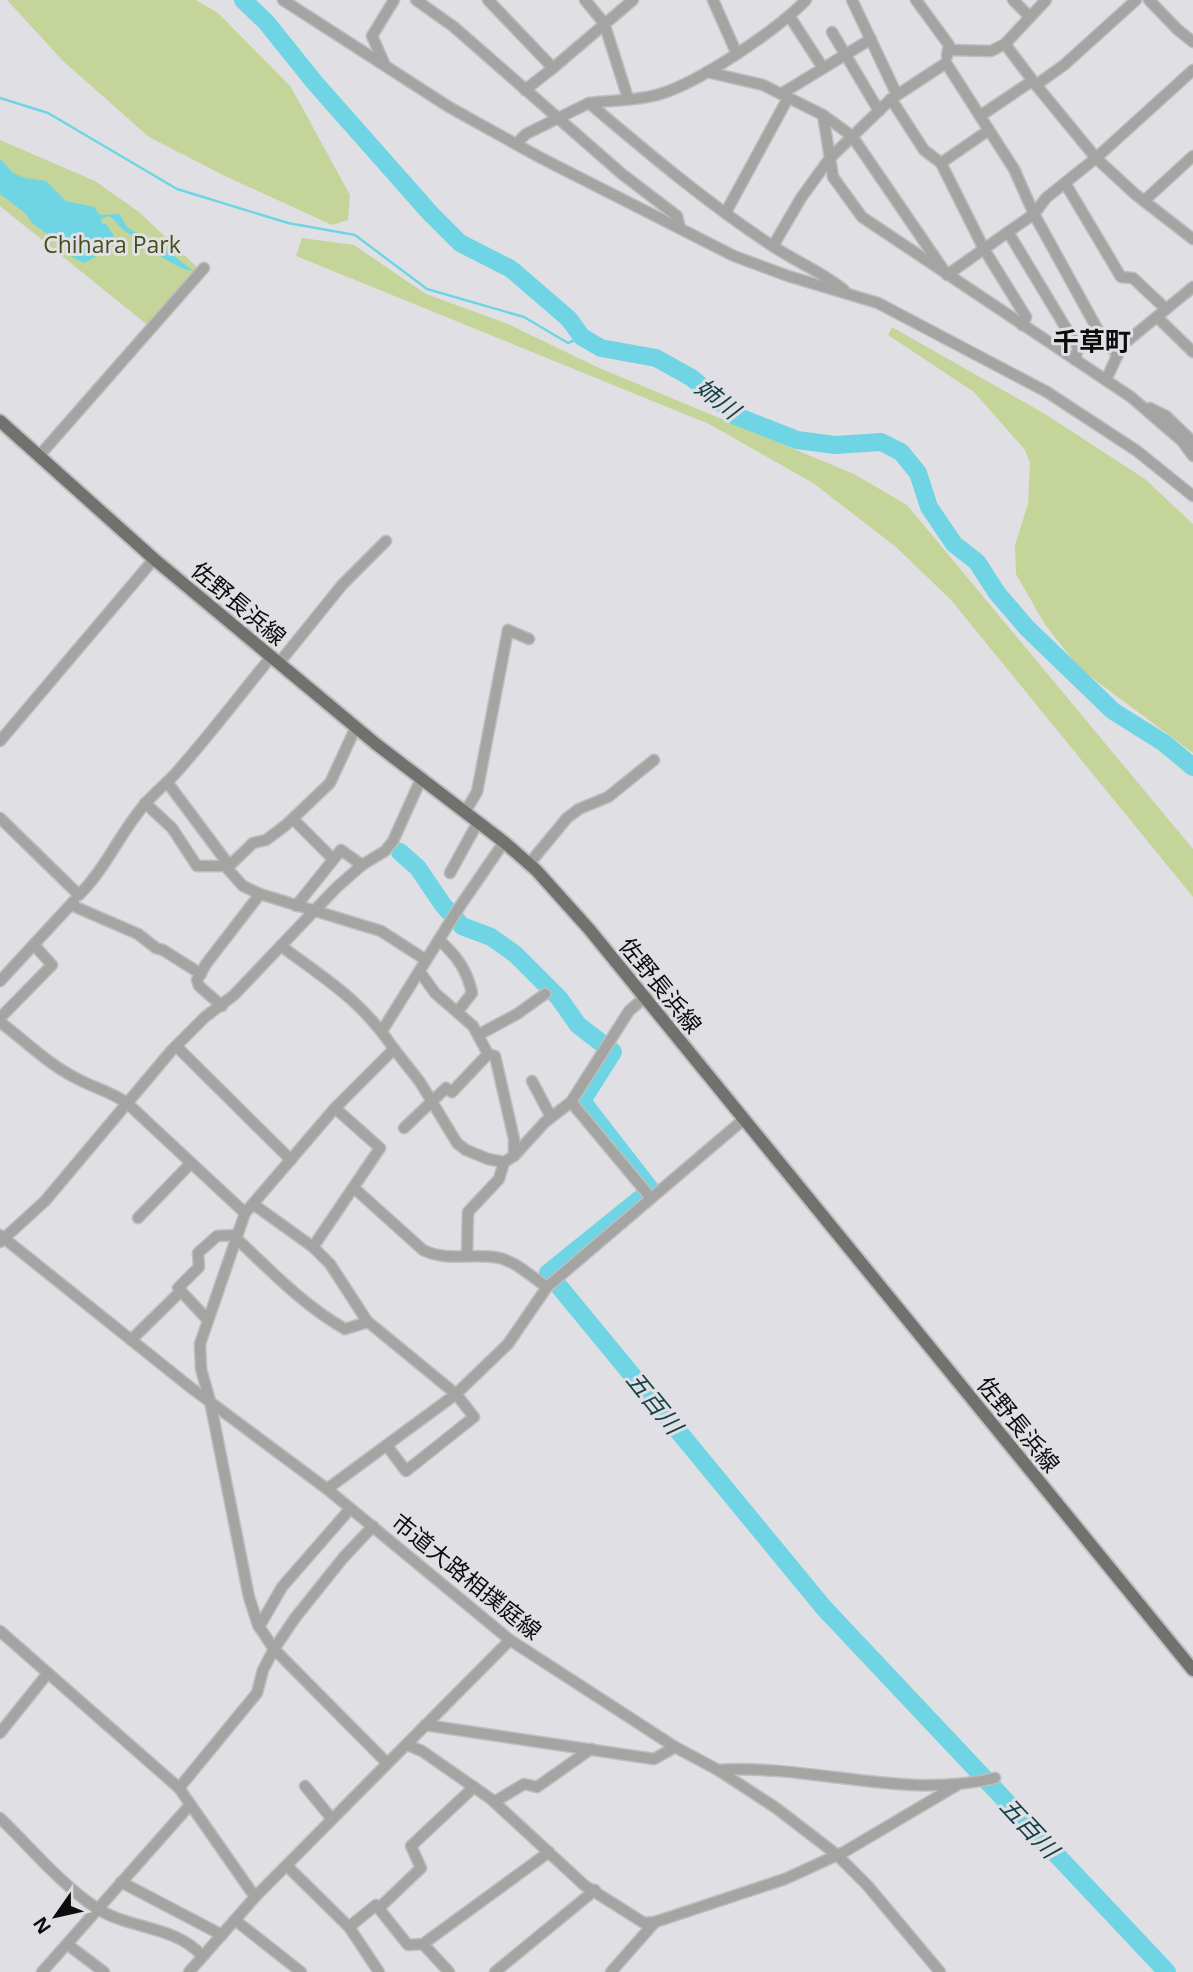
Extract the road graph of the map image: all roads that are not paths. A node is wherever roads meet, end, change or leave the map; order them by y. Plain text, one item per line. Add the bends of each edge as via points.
1 (283, 0) edge
2 (298, 0) edge
3 (394, 0) edge
4 (416, 0) edge
5 (488, 0) edge
6 (585, 0) edge
7 (633, 0) edge
8 (713, 0) edge
9 (806, 0) edge
10 (852, 0) edge
11 (916, 0) edge
12 (1013, 0) edge
13 (1046, 0) edge
14 (1136, 0) edge
15 (1149, 0) edge
16 (303, 12) junction
17 (790, 17) junction
18 (1030, 17) junction
19 (604, 23) junction
20 (832, 32) dead end
21 (871, 39) junction
22 (1193, 42) edge
23 (1005, 44) junction
24 (948, 50) junction
25 (736, 52) junction
26 (845, 55) junction
27 (384, 63) junction
28 (946, 63) junction
29 (553, 68) junction
30 (822, 68) junction
31 (1193, 70) edge
32 (707, 72) junction
33 (1034, 83) junction
34 (525, 90) junction
35 (785, 96) junction
36 (894, 97) junction
37 (628, 98) junction
38 (589, 103) junction
39 (879, 111) junction
40 (823, 115) junction
41 (980, 116) junction
42 (556, 118) junction
43 (989, 130) junction
44 (852, 136) junction
45 (517, 144) junction
46 (1193, 156) edge
47 (1096, 158) junction
48 (830, 159) junction
49 (941, 163) junction
50 (1065, 183) junction
51 (1144, 201) junction
52 (726, 212) junction
53 (1034, 214) junction
54 (680, 228) junction
55 (1008, 232) junction
56 (1193, 239) edge
57 (773, 246) junction
58 (985, 249) junction
59 (204, 268) dead end
60 (947, 275) junction
61 (1193, 287) edge
62 (850, 295) junction
63 (1166, 309) junction
64 (1157, 317) junction
65 (1022, 325) junction
66 (1115, 351) junction
67 (1193, 352) edge
68 (1075, 360) junction
69 (1105, 380) junction
70 (1131, 397) junction
71 (0, 421) edge
72 (1193, 442) edge
73 (39, 456) junction
74 (1193, 456) edge
75 (1193, 496) edge
76 (386, 541) dead end
77 (154, 559) junction
78 (528, 639) dead end
79 (275, 660) junction
80 (356, 727) junction
81 (0, 741) edge
82 (653, 760) dead end
83 (421, 779) junction
84 (167, 782) junction
85 (145, 803) junction
86 (465, 812) junction
87 (0, 818) edge
88 (293, 819) junction
89 (478, 822) junction
90 (504, 842) junction
91 (333, 859) junction
92 (529, 864) junction
93 (362, 865) junction
94 (228, 867) junction
95 (450, 873) dead end
96 (260, 894) junction
97 (79, 895) junction
98 (71, 905) junction
99 (296, 906) junction
100 (314, 912) junction
101 (439, 940) junction
102 (35, 946) junction
103 (281, 946) junction
104 (426, 960) junction
105 (420, 972) junction
106 (201, 974) junction
107 (0, 981) edge
108 (545, 994) dead end
109 (643, 998) junction
110 (222, 1006) junction
111 (458, 1011) junction
112 (0, 1020) edge
113 (382, 1031) junction
114 (478, 1035) junction
115 (176, 1046) junction
116 (394, 1049) junction
117 (488, 1054) junction
118 (531, 1081) dead end
119 (432, 1102) junction
120 (571, 1102) junction
121 (127, 1103) junction
122 (335, 1108) junction
123 (551, 1117) junction
124 (743, 1120) junction
125 (404, 1128) dead end
126 (514, 1156) junction
127 (291, 1160) junction
128 (504, 1162) junction
129 (191, 1163) junction
130 (354, 1188) junction
131 (651, 1198) junction
132 (253, 1203) junction
133 (244, 1213) junction
134 (138, 1217) dead end
135 (237, 1236) junction
136 (1, 1238) edge
137 (313, 1247) junction
138 (467, 1256) junction
139 (548, 1287) junction
140 (181, 1291) junction
141 (208, 1320) junction
142 (368, 1322) junction
143 (131, 1340) junction
144 (456, 1394) junction
145 (210, 1401) junction
146 (387, 1446) junction
147 (327, 1489) junction
148 (350, 1509) junction
149 (373, 1526) junction
150 (259, 1628) junction
151 (0, 1631) edge
152 (510, 1640) junction
153 (274, 1648) junction
154 (1193, 1670) edge
155 (48, 1673) junction
156 (425, 1725) junction
157 (0, 1733) edge
158 (407, 1745) junction
159 (675, 1747) junction
160 (591, 1749) junction
161 (387, 1763) junction
162 (718, 1770) junction
163 (995, 1778) dead end
164 (959, 1784) junction
165 (305, 1786) dead end
166 (474, 1787) junction
167 (178, 1788) junction
168 (494, 1802) junction
169 (190, 1805) junction
170 (0, 1818) edge
171 (331, 1819) junction
172 (549, 1852) junction
173 (836, 1854) junction
174 (287, 1866) junction
175 (121, 1882) junction
176 (595, 1890) junction
177 (254, 1898) junction
178 (379, 1908) junction
179 (97, 1909) junction
180 (235, 1920) junction
181 (655, 1922) junction
182 (349, 1927) junction
183 (222, 1935) junction
184 (423, 1944) junction
185 (68, 1945) junction
186 (202, 1956) junction
187 (289, 1962) junction
188 (42, 1972) edge
189 (104, 1972) edge
190 (188, 1972) edge
191 (281, 1972) edge
192 (301, 1972) edge
193 (379, 1972) edge
194 (449, 1972) edge
195 (495, 1972) edge
196 (611, 1972) edge
197 (940, 1972) edge

1 - 16 street
2 - 16 street
3 - 27 street via 372,36
4 - 34 street
5 - 29 street
6 - 19 street
7 - 19 street
8 - 25 street
9 - 17 street
10 - 21 street
11 - 24 street
12 - 18 street
13 - 18 street
14 - 33 street via 1064,65
15 - 22 street
16 - 27 street
17 - 25 street
17 - 30 street
18 - 23 street
19 - 29 street
19 - 37 street
20 - 26 street
21 - 26 street
21 - 36 street
23 - 24 street via 991,51
23 - 33 street
24 - 28 street
25 - 32 street
26 - 30 street
26 - 39 street
27 - 45 street via 449,107
28 - 36 street
28 - 41 street
29 - 34 street
30 - 35 street
31 - 47 street
32 - 35 street via 763,85
32 - 37 street via 659,94
33 - 41 street
33 - 47 street
34 - 42 street
35 - 40 street
35 - 52 street
36 - 39 street
36 - 49 street via 924,150
37 - 38 street
38 - 42 street
38 - 52 street
39 - 44 street
40 - 44 street
40 - 48 street
41 - 43 street
42 - 45 street
42 - 54 street via 677,216
43 - 49 street
43 - 53 street via 1014,169
44 - 48 street
44 - 60 street
45 - 54 street
46 - 51 street
47 - 50 street
47 - 51 street
48 - 57 street
48 - 60 street via 833,177 862,217
49 - 58 street
50 - 53 street via 1045,198
50 - 63 street via 1121,277 1133,278
51 - 56 street
52 - 57 street
53 - 55 street
53 - 66 street via 1105,343
54 - 62 street via 734,256
55 - 58 street
55 - 68 street via 1078,348
57 - 62 street via 823,273
58 - 60 street
58 - 65 street via 1026,317
59 - 73 street
60 - 65 street
61 - 63 street
62 - 75 street via 878,303 1047,392 1137,451
63 - 64 street
64 - 66 street
64 - 67 street
65 - 68 street
66 - 69 street via 1118,354
68 - 69 street
69 - 70 street
70 - 72 street via 1166,416
70 - 74 street
71 - 73 main road, 佐野長浜線
73 - 77 main road, 佐野長浜線
76 - 79 street
77 - 79 main road, 佐野長浜線
77 - 81 street
78 - 86 street via 508,630 477,792
79 - 80 main road, 佐野長浜線
79 - 84 street
80 - 83 main road, 佐野長浜線
80 - 88 street via 330,783
82 - 92 street via 608,797 567,818
83 - 86 main road, 佐野長浜線
83 - 93 street via 393,841
84 - 85 street
84 - 94 street
85 - 94 street via 173,828 197,866
85 - 97 street via 119,836 97,877
86 - 89 main road, 佐野長浜線
87 - 97 street
88 - 91 street
88 - 94 street via 267,840 253,843
89 - 90 main road, 佐野長浜線
89 - 95 street
90 - 92 main road, 佐野長浜線
90 - 101 street
91 - 93 street via 341,850
91 - 99 street
92 - 109 main road, 佐野長浜線 via 589,929
93 - 100 street
94 - 96 street via 243,886
96 - 99 street
96 - 106 street
97 - 98 street
98 - 102 street
98 - 106 street via 138,934
99 - 100 street
100 - 103 street
100 - 104 street via 381,931
101 - 104 street
101 - 111 street via 468,974 472,993
102 - 107 street
102 - 112 street via 52,965
103 - 110 street
103 - 113 street via 355,1001
104 - 105 street
105 - 111 street via 435,993
105 - 113 street
106 - 110 street via 199,986
108 - 114 street
109 - 120 street via 629,1011
109 - 124 main road, 佐野長浜線
110 - 115 street
111 - 114 street
112 - 121 street via 58,1068
113 - 116 street
114 - 117 street
115 - 121 street
115 - 127 street
116 - 119 street
116 - 122 street
117 - 119 street via 452,1091 446,1088
117 - 126 street via 495,1056
118 - 123 street
119 - 125 street
119 - 128 street via 457,1143
120 - 123 street
120 - 131 street
121 - 129 street
121 - 136 street via 44,1201
122 - 127 street
122 - 130 street via 380,1148
123 - 126 street
124 - 131 street
124 - 154 main road, 佐野長浜線
126 - 128 street
127 - 132 street
128 - 138 street via 499,1179 468,1212
129 - 133 street
129 - 134 street
130 - 137 street
130 - 138 street via 423,1250 435,1256
131 - 139 street
132 - 133 street
132 - 137 street
133 - 135 street
135 - 140 street via 217,1236 198,1253 199,1267 178,1288
135 - 141 street
135 - 142 street via 333,1322 345,1329
136 - 143 street, 市道大路相撲庭線
137 - 142 street via 330,1264
138 - 139 street via 497,1257
139 - 144 street via 508,1344
140 - 141 street
140 - 143 street
141 - 145 street via 200,1344
142 - 144 street
143 - 145 street, 市道大路相撲庭線
144 - 146 street
144 - 146 street via 474,1417 406,1471
145 - 147 street, 市道大路相撲庭線
145 - 150 street
146 - 147 street
147 - 148 street, 市道大路相撲庭線
148 - 149 street, 市道大路相撲庭線
148 - 150 street via 282,1587
149 - 152 street, 市道大路相撲庭線
149 - 153 street via 342,1558
150 - 153 street
151 - 155 street
152 - 156 street
152 - 159 street, 市道大路相撲庭線
153 - 161 street
153 - 167 street via 257,1693
155 - 157 street
155 - 167 street
156 - 158 street
156 - 160 street
158 - 161 street
158 - 166 street
159 - 160 street via 654,1759
159 - 162 street, 市道大路相撲庭線
160 - 168 street via 537,1787 524,1784
161 - 171 street
162 - 164 street via 908,1785
162 - 173 street, 市道大路相撲庭線
163 - 164 street
164 - 173 street
165 - 171 street
166 - 168 street
166 - 178 street via 411,1846 421,1868
167 - 169 street
168 - 172 street
169 - 175 street
169 - 177 street
170 - 179 street
171 - 174 street
172 - 176 street
172 - 184 street
173 - 181 street via 785,1879
173 - 197 street, 市道大路相撲庭線
174 - 177 street
174 - 182 street
175 - 179 street
175 - 183 street
176 - 181 street via 644,1923
176 - 195 street
177 - 180 street
178 - 182 street via 376,1905
178 - 184 street via 408,1945
179 - 185 street
179 - 186 street via 172,1935 194,1946
180 - 183 street
180 - 187 street
181 - 196 street
182 - 193 street
183 - 186 street
184 - 194 street
185 - 188 street
185 - 189 street
186 - 190 street
187 - 191 street
187 - 192 street

